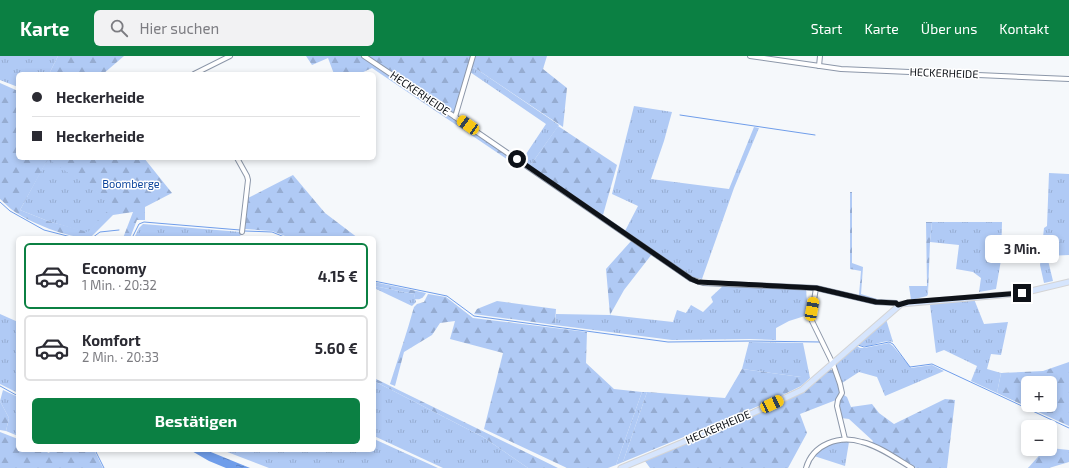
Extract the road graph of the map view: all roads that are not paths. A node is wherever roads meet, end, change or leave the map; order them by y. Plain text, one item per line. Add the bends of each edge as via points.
1 (230, 56) edge
2 (364, 56) edge
3 (473, 56) edge
4 (750, 56) edge
5 (820, 56) edge
6 (819, 66) junction
7 (198, 72) edge
8 (1069, 79) edge
9 (455, 117) junction
10 (237, 160) edge
11 (242, 232) dead end
12 (1069, 282) edge
13 (816, 288) junction
14 (898, 305) junction
15 (833, 364) junction
16 (845, 439) junction
17 (621, 468) edge
18 (806, 468) edge
19 (912, 468) edge

1 - 7 street
2 - 9 street, HECKERHEIDE
3 - 9 street, HECKERHEIDE
4 - 6 street, HECKERHEIDE
5 - 6 street
6 - 8 street, HECKERHEIDE
9 - 13 street, HECKERHEIDE via 691,279 703,283
10 - 11 street via 248,180
12 - 14 main road, HECKERHEIDE via 1031,292 908,302
13 - 14 street, HECKERHEIDE
13 - 15 street via 811,319
14 - 15 main road, HECKERHEIDE
15 - 16 street via 842,391 837,406
15 - 17 main road, HECKERHEIDE via 802,390
16 - 18 street via 820,447
16 - 19 street via 871,445

